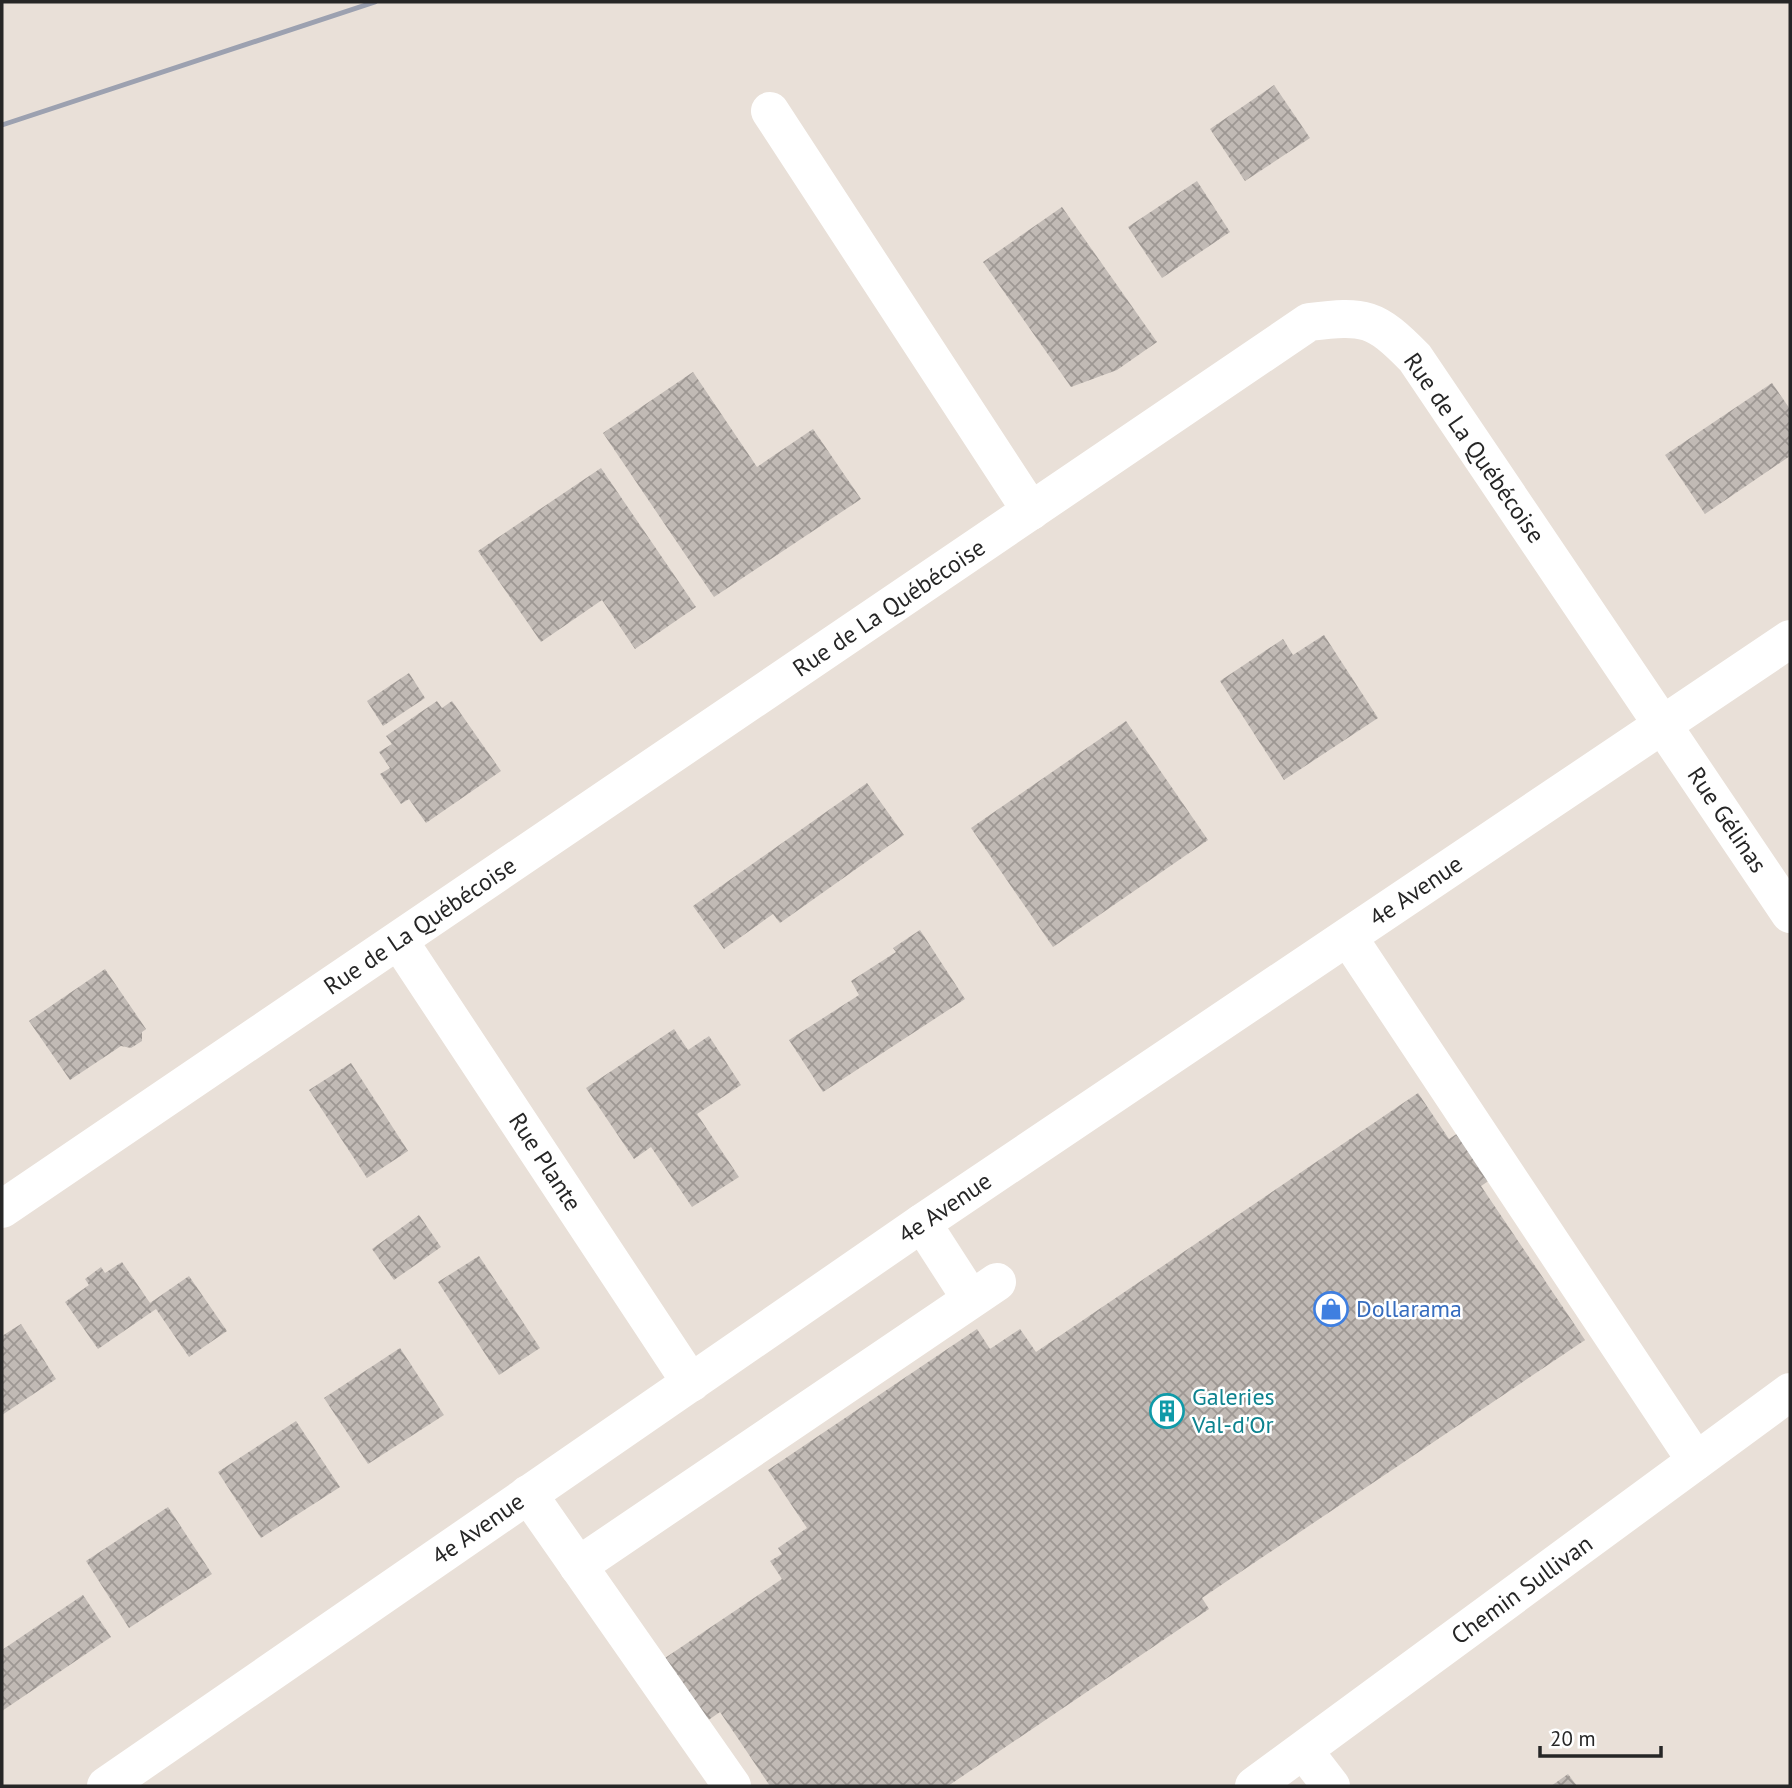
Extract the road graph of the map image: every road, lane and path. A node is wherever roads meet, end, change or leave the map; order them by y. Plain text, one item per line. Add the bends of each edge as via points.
1 (770, 111) dead end
2 (1031, 511) junction
3 (1790, 639) edge
4 (1663, 726) junction
5 (1790, 914) edge
6 (1348, 937) junction
7 (399, 941) junction
8 (2, 1209) edge
9 (922, 1223) junction
10 (691, 1383) junction
11 (1790, 1392) edge
12 (1696, 1461) junction
13 (528, 1494) junction
14 (578, 1566) junction
15 (1304, 1751) junction
16 (106, 1786) edge
17 (732, 1786) edge
18 (1254, 1786) edge
19 (1331, 1786) edge

1 - 2 street
2 - 4 street, Rue de La Québécoise via 1309,322 1351,317 1363,321 1387,330 1415,358
2 - 7 street, Rue de La Québécoise
3 - 4 street, 4e Avenue
4 - 5 street, Rue Gélinas
4 - 6 street, 4e Avenue
6 - 9 street, 4e Avenue
6 - 12 street
7 - 8 street, Rue de La Québécoise
7 - 10 street, Rue Plante
9 - 10 street, 4e Avenue
9 - 14 street via 984,1291
10 - 13 street, 4e Avenue
11 - 12 street, Chemin Sullivan
12 - 15 street, Chemin Sullivan
13 - 14 street
13 - 16 street, 4e Avenue
14 - 17 street
15 - 18 street, Chemin Sullivan
15 - 19 street

